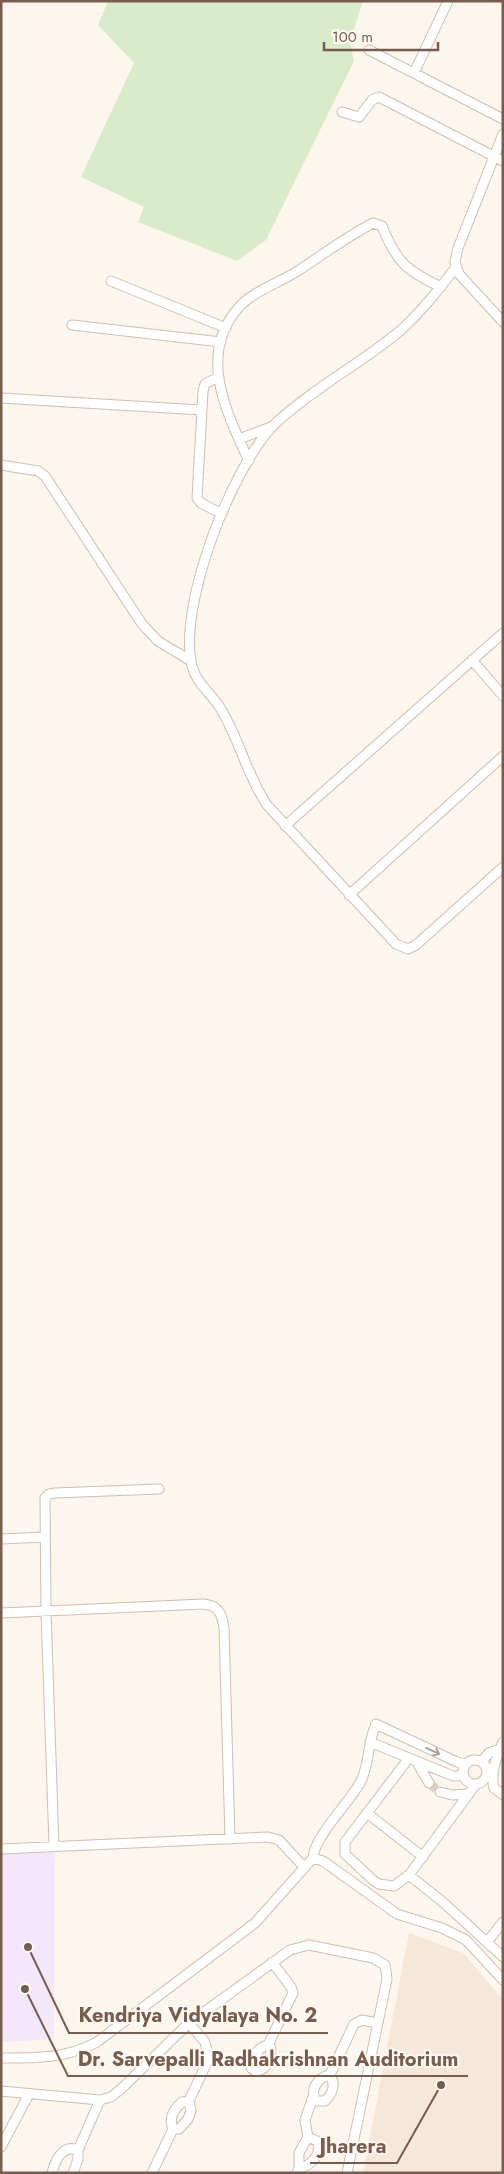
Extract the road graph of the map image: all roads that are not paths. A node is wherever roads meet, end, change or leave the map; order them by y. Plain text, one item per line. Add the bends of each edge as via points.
1 (448, 1) edge
2 (369, 50) dead end
3 (414, 73) junction
4 (342, 112) dead end
5 (503, 119) edge
6 (503, 134) edge
7 (494, 156) junction
8 (503, 161) edge
9 (456, 267) junction
10 (111, 281) dead end
11 (441, 287) junction
12 (503, 322) edge
13 (72, 324) dead end
14 (226, 328) junction
15 (221, 342) junction
16 (218, 377) junction
17 (1, 398) edge
18 (201, 410) junction
19 (273, 426) junction
20 (239, 439) junction
21 (249, 461) junction
22 (1, 465) edge
23 (222, 514) junction
24 (503, 633) edge
25 (472, 660) junction
26 (191, 661) junction
27 (503, 696) edge
28 (503, 756) edge
29 (285, 826) junction
30 (503, 867) edge
31 (349, 894) junction
32 (159, 1489) dead end
33 (45, 1537) junction
34 (1, 1539) edge
35 (46, 1611) junction
36 (1, 1613) edge
37 (370, 1742) junction
38 (501, 1746) edge
39 (412, 1759) junction
40 (466, 1764) junction
41 (487, 1767) junction
42 (463, 1776) junction
43 (489, 1782) junction
44 (428, 1783) tunnel mouth
45 (476, 1784) junction
46 (440, 1792) tunnel mouth
47 (469, 1794) junction
48 (503, 1794) edge
49 (367, 1813) junction
50 (230, 1839) junction
51 (54, 1846) junction
52 (1, 1849) edge
53 (422, 1857) junction
54 (313, 1858) junction
55 (304, 1867) junction
56 (409, 1875) junction
57 (503, 1922) edge
58 (487, 1942) junction
59 (503, 1957) edge
60 (272, 1962) junction
61 (503, 1980) edge
62 (189, 2022) junction
63 (376, 2023) junction
64 (268, 2045) dead end
65 (1, 2058) edge
66 (330, 2075) junction
67 (1, 2092) edge
68 (29, 2094) junction
69 (313, 2097) junction
70 (100, 2100) junction
71 (190, 2101) junction
72 (173, 2129) junction
73 (308, 2137) junction
74 (1, 2147) edge
75 (78, 2150) junction
76 (298, 2170) edge
77 (52, 2173) edge
78 (73, 2173) edge
79 (152, 2173) edge
80 (347, 2173) edge

1 - 3 street
2 - 3 street
3 - 5 street
4 - 7 street via 359,117 372,100 379,97
6 - 7 street
7 - 8 street
7 - 9 street via 458,248
9 - 11 street
9 - 12 street
10 - 14 street
11 - 14 street via 403,265 394,254 382,226 372,223 242,304
11 - 19 street via 402,329
13 - 15 street
14 - 15 street
15 - 16 street
16 - 18 street via 204,387
16 - 20 street via 226,411
17 - 18 street
18 - 23 street via 198,499
19 - 20 street
19 - 21 street
20 - 21 street
21 - 23 street
22 - 26 street via 38,471 45,476 142,624 158,641
23 - 26 street via 195,596
24 - 25 street
25 - 27 street
25 - 29 street
26 - 29 street via 195,674 231,728 258,792
28 - 31 street
29 - 31 street
30 - 31 street via 422,940 408,948 396,944
32 - 33 street via 49,1494 44,1502
33 - 34 street
33 - 35 street
35 - 36 street
35 - 50 street via 204,1604 218,1609 224,1628
35 - 51 street
37 - 39 street
37 -> 40 street via 376,1724
37 - 54 street via 364,1775 339,1815 318,1840
38 - 41 street
38 - 41 street via 490,1753
39 - 42 street via 453,1776
39 - 44 street
39 - 49 street
40 - 41 street via 472,1760
40 - 42 street
41 - 43 street
42 - 45 street
43 - 45 street
43 - 48 street
45 - 47 street
46 - 47 street
47 - 53 street
49 - 53 street
49 - 56 street via 345,1842 345,1854 379,1884 394,1886
50 - 51 street
50 - 55 street via 274,1838
51 - 52 street
53 - 56 street
54 - 55 street
54 - 61 street via 323,1861 396,1914 442,1928 466,1940
55 - 65 street via 256,1923 97,2042 61,2056
56 - 58 street
57 - 58 street
58 - 59 street
60 - 62 street
60 - 63 street via 301,1946 380,1961 385,1965 387,1979
60 - 64 street via 293,1993
62 - 70 street via 120,2090
62 - 71 street via 206,2042 209,2054
63 - 66 street via 356,2022
63 - 80 street
66 - 69 street via 319,2080
66 - 69 street via 333,2086 327,2098 318,2102
67 - 68 street
68 - 70 street
68 - 74 street
69 - 73 street via 305,2120
70 - 75 street
71 - 72 street via 187,2122 181,2128
71 - 72 street via 182,2102 173,2113 170,2120
72 - 79 street
73 - 76 street via 299,2153
73 - 76 street via 317,2141 319,2150 309,2165
75 - 77 street via 64,2151
75 - 78 street

